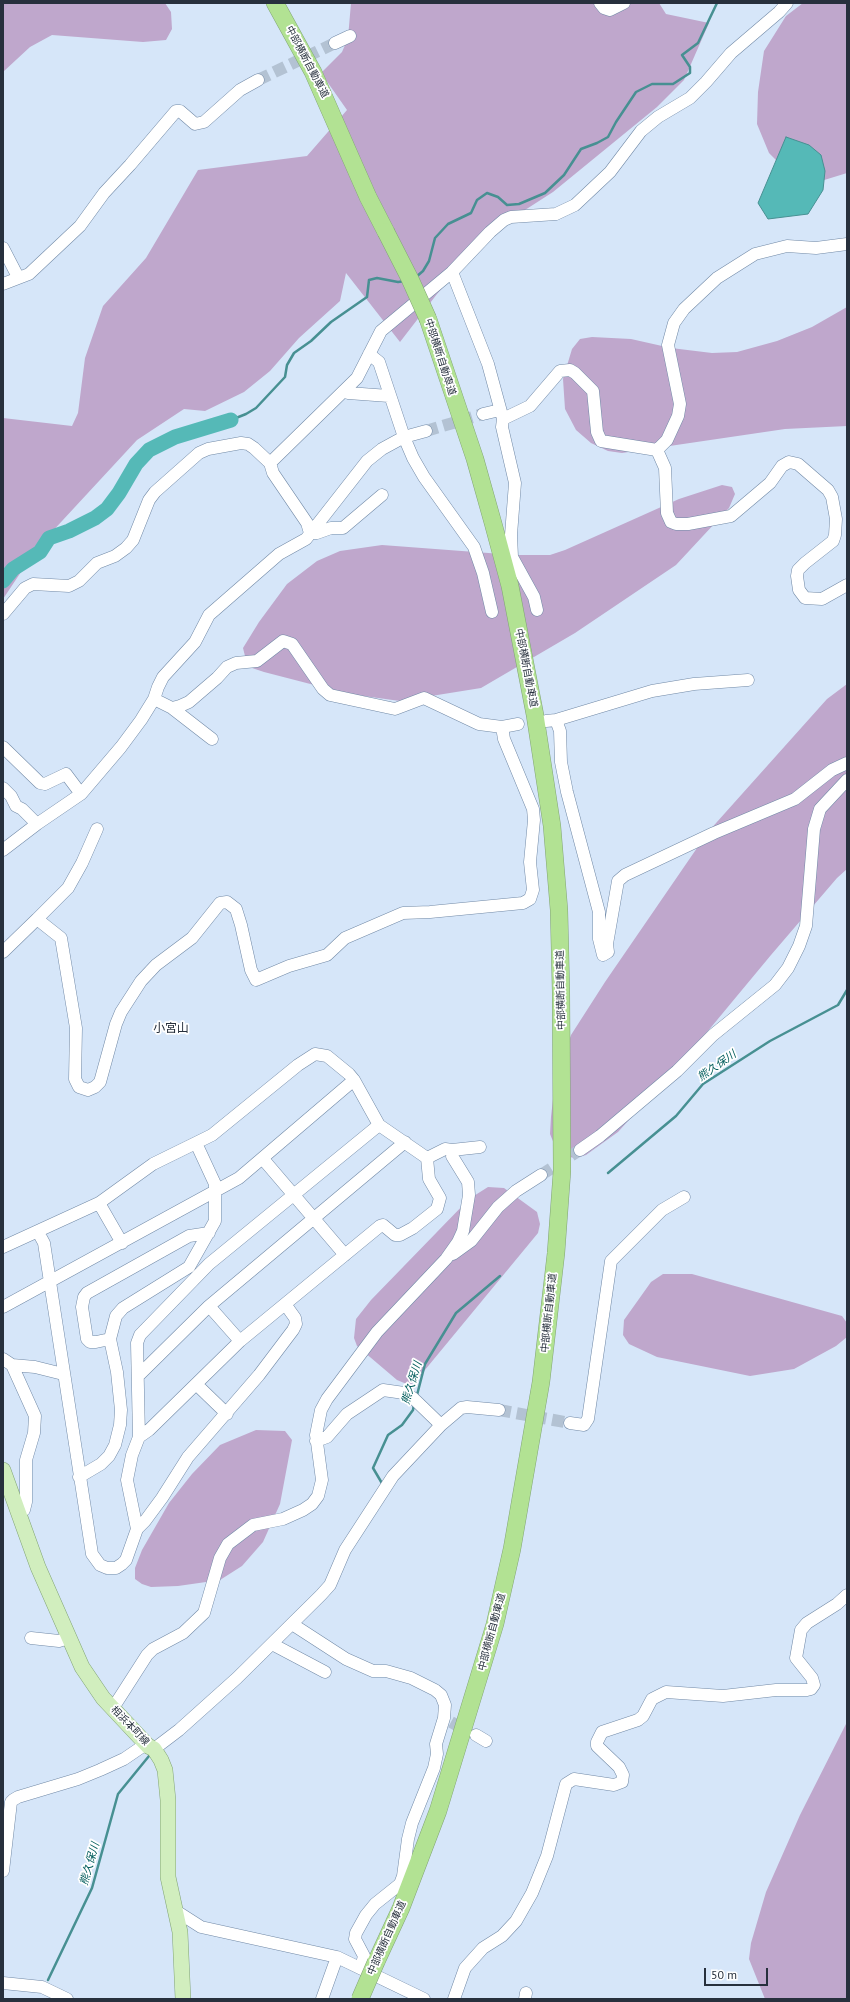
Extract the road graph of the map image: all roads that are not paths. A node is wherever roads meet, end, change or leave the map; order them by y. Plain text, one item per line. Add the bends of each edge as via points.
1 (275, 3) edge
2 (600, 3) edge
3 (624, 3) edge
4 (787, 3) edge
5 (350, 36) dead end
6 (335, 44) tunnel mouth
7 (258, 80) tunnel mouth
8 (847, 244) edge
9 (3, 248) edge
10 (452, 272) junction
11 (18, 277) junction
12 (3, 284) edge
13 (370, 354) junction
14 (345, 390) junction
15 (390, 396) junction
16 (483, 414) tunnel mouth
17 (501, 415) junction
18 (426, 431) tunnel mouth
19 (404, 437) junction
20 (657, 450) junction
21 (270, 463) junction
22 (382, 495) dead end
23 (310, 533) junction
24 (847, 585) edge
25 (537, 610) dead end
26 (492, 612) dead end
27 (3, 614) edge
28 (748, 680) dead end
29 (154, 699) junction
30 (172, 708) junction
31 (518, 724) dead end
32 (502, 727) junction
33 (212, 739) dead end
34 (3, 747) edge
35 (847, 763) edge
36 (847, 780) edge
37 (3, 788) edge
38 (81, 794) junction
39 (37, 824) junction
40 (97, 829) dead end
41 (3, 850) edge
42 (37, 919) junction
43 (3, 952) edge
44 (354, 1080) junction
45 (379, 1125) junction
46 (405, 1142) junction
47 (196, 1143) junction
48 (480, 1147) dead end
49 (452, 1150) junction
50 (580, 1150) tunnel mouth
51 (427, 1158) junction
52 (264, 1159) junction
53 (542, 1175) tunnel mouth
54 (216, 1191) junction
55 (294, 1196) junction
56 (684, 1197) dead end
57 (99, 1203) junction
58 (313, 1219) junction
59 (38, 1232) junction
60 (209, 1234) junction
61 (122, 1243) junction
62 (3, 1247) edge
63 (345, 1255) junction
64 (446, 1259) junction
65 (49, 1283) junction
66 (285, 1304) junction
67 (209, 1306) junction
68 (3, 1307) edge
69 (110, 1339) junction
70 (240, 1341) junction
71 (7, 1362) edge
72 (63, 1374) junction
73 (139, 1374) junction
74 (196, 1384) junction
75 (498, 1410) tunnel mouth
76 (227, 1414) junction
77 (570, 1423) tunnel mouth
78 (441, 1425) junction
79 (139, 1437) junction
80 (316, 1441) junction
81 (3, 1470) edge
82 (79, 1477) junction
83 (18, 1513) junction
84 (137, 1529) junction
85 (847, 1595) edge
86 (292, 1624) junction
87 (31, 1638) dead end
88 (68, 1638) junction
89 (272, 1644) junction
90 (325, 1672) dead end
91 (113, 1708) junction
92 (150, 1747) junction
93 (3, 1871) edge
94 (176, 1912) junction
95 (336, 1957) junction
96 (368, 1965) junction
97 (3, 1982) edge
98 (67, 1999) edge
99 (183, 1999) edge
100 (322, 1999) edge
101 (360, 1999) edge
102 (424, 1999) edge
103 (454, 1999) edge

1 - 96 highway, 中部横断自動車道, bridge via 313,72 368,197 428,319 474,459 510,586 535,715 552,826 559,910 562,1171 541,1382 515,1534 495,1624 438,1811 401,1908
2 - 3 street via 610,10
4 - 10 street via 730,53 690,98 640,131 610,172 574,206 556,214 511,217 504,220
5 - 6 street
7 - 11 street via 240,90 204,122 195,124 180,111 172,114 104,193 80,226 29,274
8 - 20 street via 823,247 787,246 755,254 717,278 684,309 674,324 668,345 680,404 678,416 667,440
9 - 11 street
10 - 13 street via 381,331
10 - 17 street via 488,364
11 - 12 street
13 - 14 street via 357,378
13 - 15 street via 379,362
14 - 15 street via 348,394
14 - 21 street
15 - 19 street
16 - 17 street
17 - 20 street via 530,406 560,371 570,370 593,391 597,432 601,441
17 - 25 street via 515,483 512,557 534,597
18 - 19 street
19 - 23 street via 382,448 367,461
19 - 26 street via 424,477 474,547
20 - 24 street via 664,468 666,513 671,522 676,524 731,516 770,483 782,466 789,462 798,464 828,490 832,496 836,519 833,541 798,570 799,590 805,598 822,599
21 - 23 street via 273,473 307,523
21 - 27 street via 248,444 231,445 199,453 155,492 149,500 133,540 126,548 115,556 97,563 79,581 69,586 33,584 25,588
22 - 23 street via 343,528
23 - 29 street via 306,539 279,554 209,616 195,642 164,677
28 - 35 street via 652,690 551,721 560,732 560,762 600,912 599,939 603,955 608,952 607,944 618,881 625,875 714,833 795,800 832,770
29 - 30 street
29 - 38 street via 121,748
30 - 32 street via 189,702 227,667 236,663 256,661 283,641 292,644 330,695 395,709 424,698 479,724
30 - 33 street
31 - 32 street
32 - 42 street via 504,738 533,809 530,862 533,890 530,899 523,904 403,913 345,938 327,955 289,966 256,980 251,970 236,908 227,902 220,903 192,938 156,965 141,982 118,1018 106,1053 100,1082 92,1089 82,1089 75,1079 76,1028 61,938
34 - 38 street via 40,783 45,784 66,774
36 - 50 street via 820,809 814,829 806,926 788,968 775,985 713,1035 671,1076
37 - 39 street via 16,806
38 - 39 street
39 - 41 street
40 - 42 street via 68,888
42 - 43 street
44 - 45 street
44 - 47 street via 327,1056 315,1054 212,1135
44 - 52 street
45 - 46 street
45 - 55 street
46 - 51 street
46 - 58 street
47 - 54 street via 210,1170
47 - 57 street via 153,1164
48 - 49 street
49 - 51 street via 445,1149
49 - 64 street via 452,1156 468,1182 469,1195 463,1231
51 - 63 street via 429,1179 440,1198 437,1209 400,1235 396,1235 384,1225 380,1226
52 - 54 street
52 - 55 street
53 - 64 street via 516,1191 498,1207 471,1242
54 - 60 street via 214,1221
54 - 61 street
55 - 58 street
55 - 73 street via 209,1264 140,1335 137,1343
56 - 77 street via 662,1210 611,1261 588,1419 584,1425
57 - 59 street
57 - 61 street
58 - 63 street
58 - 67 street
59 - 62 street
59 - 65 street via 44,1243
60 - 69 street via 189,1267 123,1308 116,1316
60 - 69 street via 189,1236 87,1293 82,1307 87,1339 90,1342
61 - 65 street
63 - 66 street
64 - 80 street via 377,1332 327,1399 320,1410
65 - 68 street
65 - 72 street
66 - 70 street
66 - 76 street via 295,1318 293,1330
67 - 70 street
67 - 73 street
69 - 82 street via 117,1372 120,1425 109,1456
70 - 74 street
71 - 72 street
71 - 83 street via 35,1416 36,1423 26,1460 26,1502 24,1510
72 - 82 street
73 - 79 street
74 - 76 street
74 - 79 street
75 - 78 street via 467,1406
76 - 84 street via 188,1457 162,1498
78 - 80 street via 414,1398 404,1393 383,1390 347,1414 327,1437
78 - 86 street via 393,1476 345,1550 330,1584
79 - 84 street via 127,1480
80 - 91 street via 322,1480 318,1496 312,1504 283,1519 253,1524 228,1544 220,1558 204,1613 183,1633 146,1655
81 - 83 main road, 相浜本町線
82 - 84 street via 92,1554 100,1565 116,1568 122,1564 126,1560
83 - 88 main road, 相浜本町線
85 - 103 street via 801,1630 796,1658 812,1678 814,1685 811,1688 723,1696 666,1692 652,1699 638,1720 602,1732 597,1746 619,1767 623,1775 622,1782 614,1785 574,1779 566,1784 547,1856 532,1893 516,1921 502,1936 483,1948 465,1968
86 - 89 street
86 - 96 street via 346,1659 373,1671 386,1671 411,1678 435,1690 443,1700 448,1720 437,1736 437,1754 431,1780 410,1828 400,1884 366,1914 356,1933 355,1939
87 - 88 street via 59,1641
88 - 91 main road, 相浜本町線 via 82,1667
89 - 90 street
89 - 92 street via 189,1721
91 - 92 main road, 相浜本町線
92 - 93 street via 78,1779 13,1800
92 - 94 main road, 相浜本町線 via 161,1760 167,1782 168,1877
94 - 95 street via 201,1927
94 - 99 main road, 相浜本町線
95 - 96 street
95 - 100 street
96 - 101 highway, 中部横断自動車道, bridge
96 - 102 street
97 - 98 street via 42,1987

